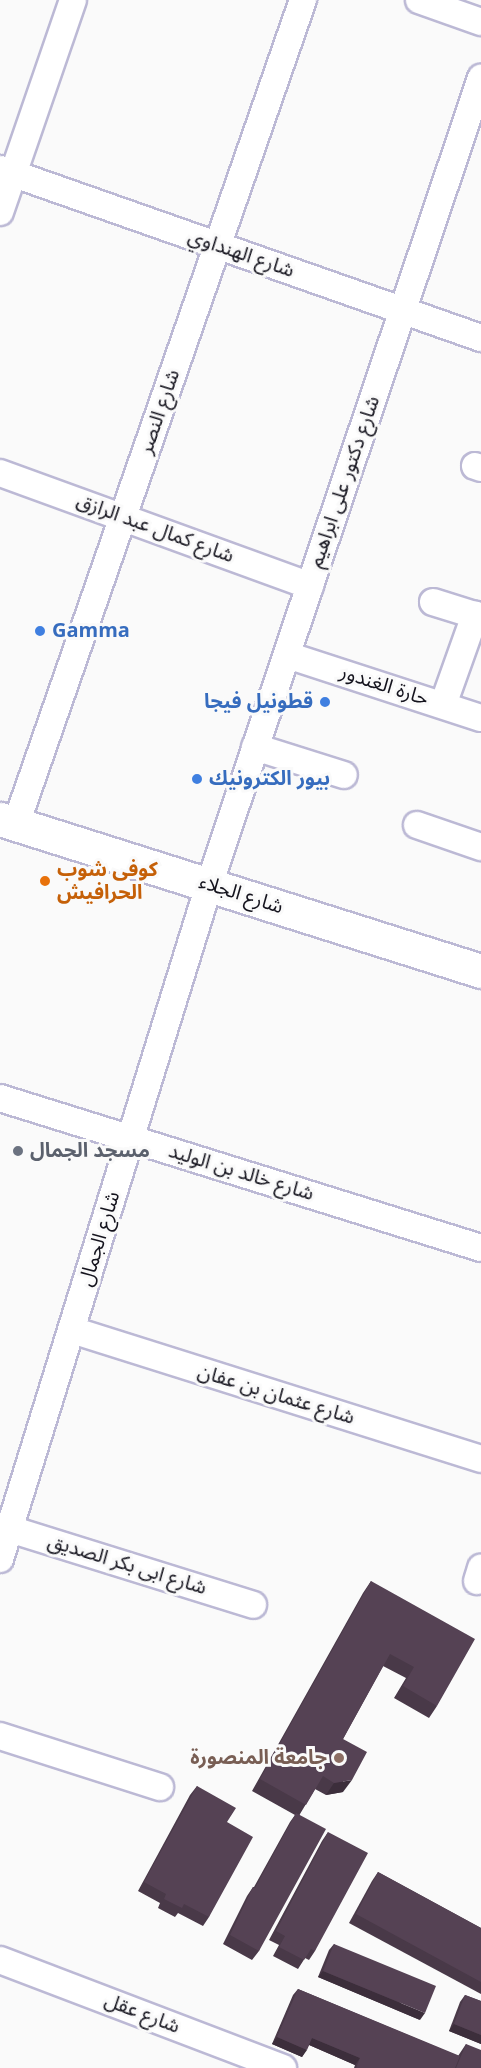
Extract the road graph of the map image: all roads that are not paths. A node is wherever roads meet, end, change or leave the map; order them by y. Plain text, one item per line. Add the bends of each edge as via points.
1 (73, 0) edge
2 (303, 0) edge
3 (419, 0) edge
4 (481, 22) edge
5 (481, 78) edge
6 (7, 171) edge
7 (0, 212) edge
8 (218, 245) junction
9 (403, 311) junction
10 (481, 338) edge
11 (0, 473) edge
12 (123, 518) junction
13 (310, 586) junction
14 (433, 602) dead end
15 (478, 616) edge
16 (287, 655) junction
17 (443, 705) junction
18 (481, 718) edge
19 (255, 747) junction
20 (344, 775) dead end
21 (8, 822) edge
22 (417, 825) dead end
23 (481, 847) edge
24 (209, 885) junction
25 (481, 971) edge
26 (0, 1098) edge
27 (131, 1138) junction
28 (481, 1248) edge
29 (72, 1330) junction
30 (481, 1459) edge
31 (5, 1527) edge
32 (0, 1558) edge
33 (253, 1605) dead end
34 (0, 1736) edge
35 (160, 1787) dead end
36 (0, 1960) edge
37 (283, 2068) edge

1 - 6 street
2 - 8 street, شارع النصر
3 - 4 street
5 - 9 street, شارع دكتور على ابراهيم
6 - 7 street
6 - 8 street, شارع الهنداوي
8 - 9 street, شارع الهنداوي
8 - 12 street, شارع النصر
9 - 10 street, شارع الهنداوي
9 - 13 street, شارع دكتور على ابراهيم
11 - 12 street, شارع كمال عبد الرازق
12 - 13 street, شارع كمال عبد الرازق
12 - 21 street, شارع النصر
13 - 16 street, شارع دكتور على ابراهيم
14 - 15 street
15 - 17 street
16 - 17 street, حارة الغندور
16 - 19 street, شارع دكتور على ابراهيم
17 - 18 street, حارة الغندور
19 - 20 street
19 - 24 street, شارع دكتور على ابراهيم
21 - 24 main road, شارع الجلاء
22 - 23 street
24 - 25 main road, شارع الجلاء
24 - 27 street, شارع الجمال
26 - 27 street, شارع خالد بن الوليد
27 - 28 street, شارع خالد بن الوليد
27 - 29 street, شارع الجمال
29 - 30 street, شارع عثمان بن عفان
29 - 31 street, شارع الجمال
31 - 32 street, شارع الجمال
31 - 33 street, شارع ابى بكر الصديق
34 - 35 street
36 - 37 street, شارع عقل

